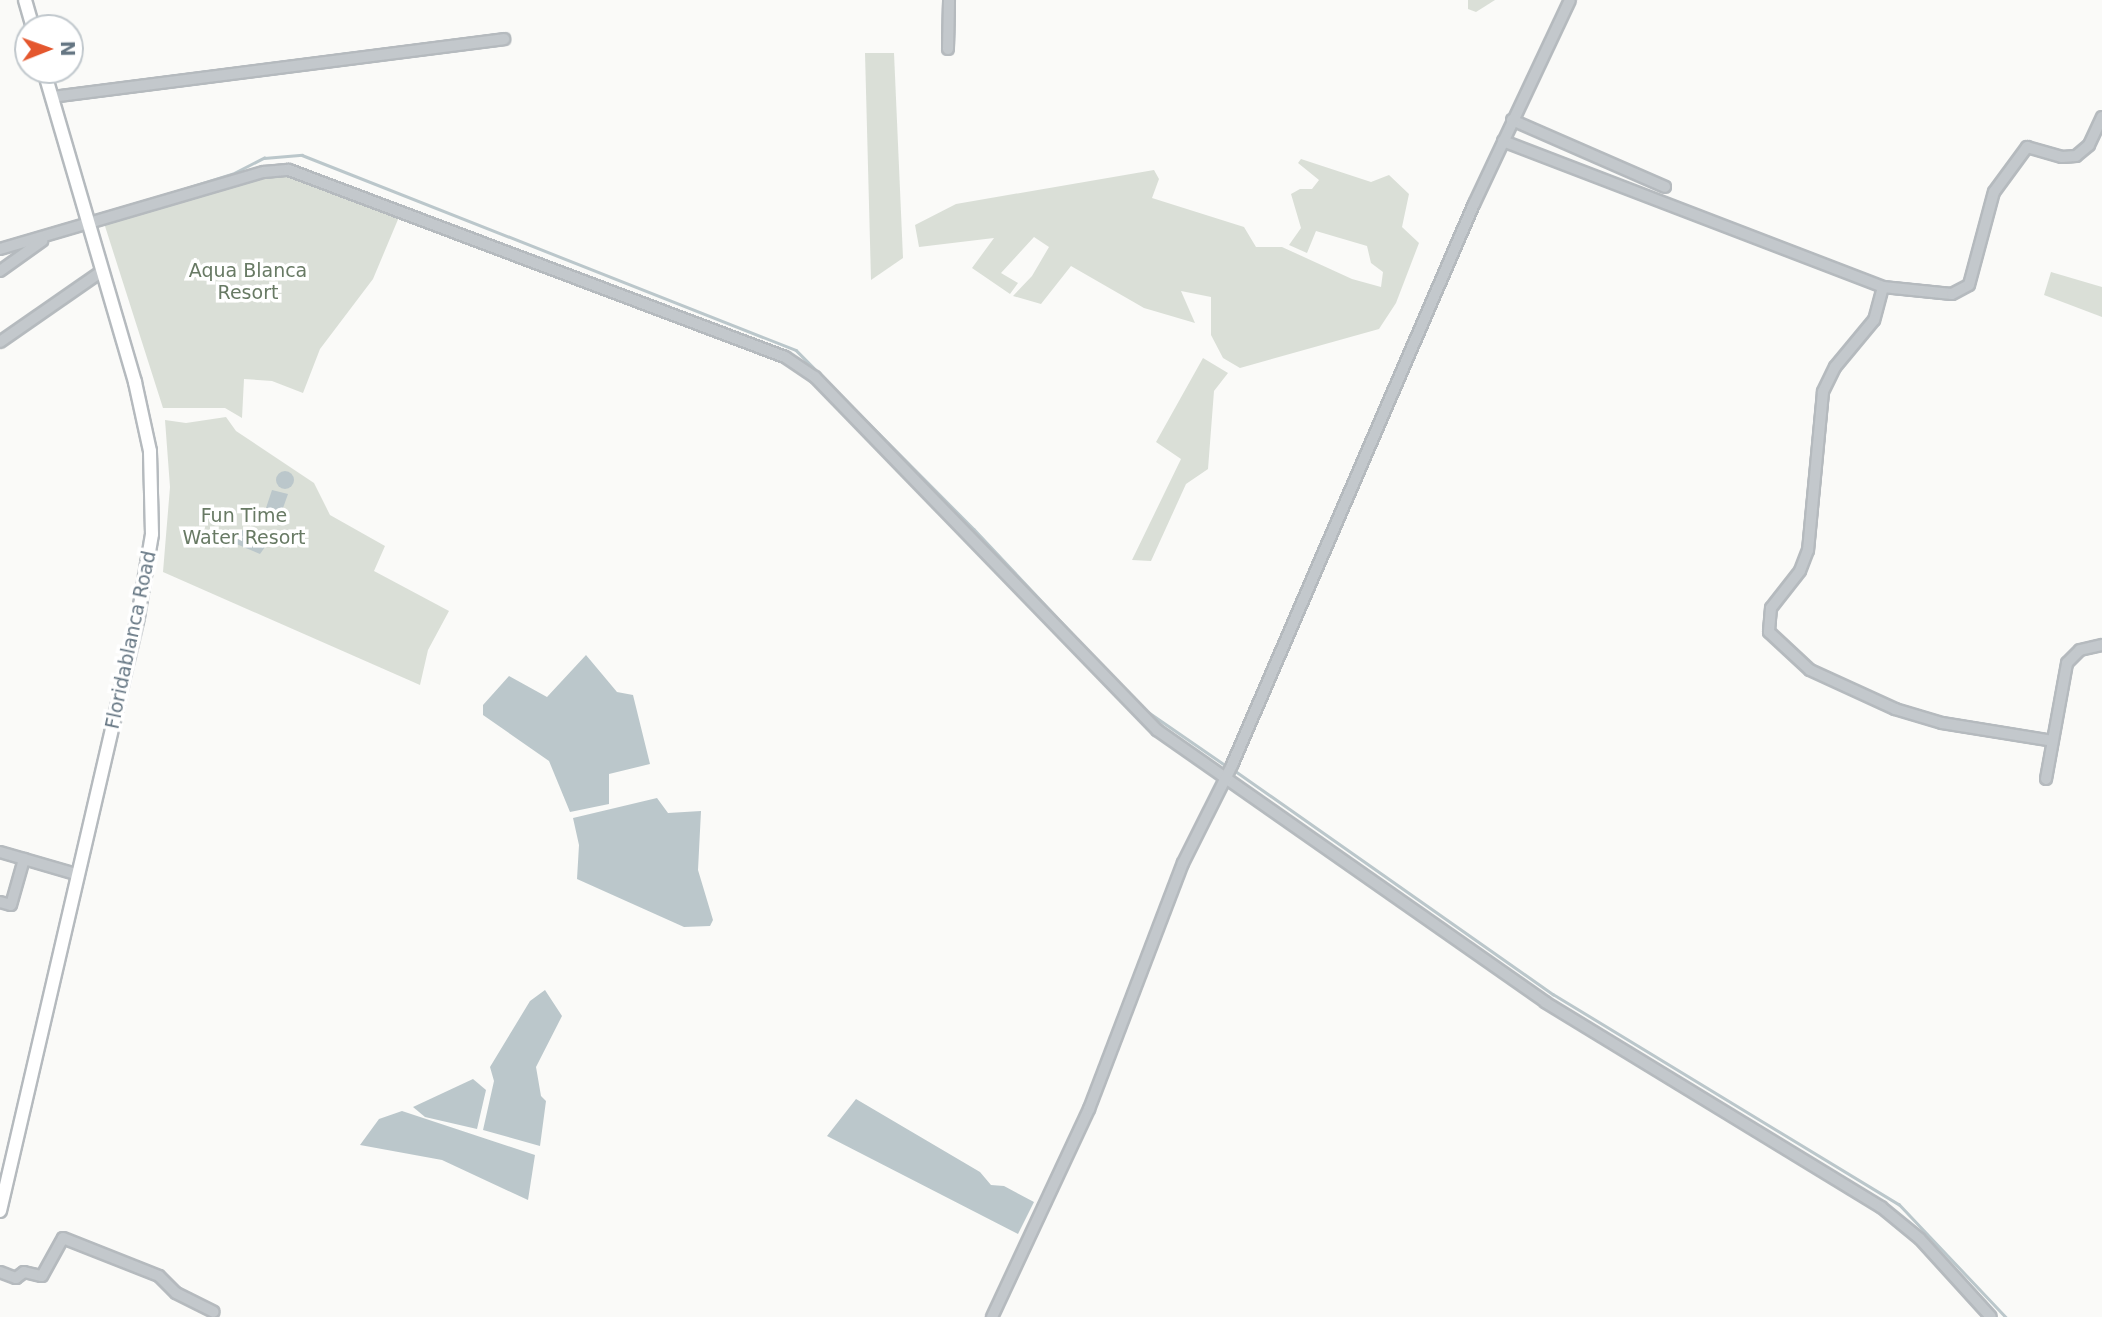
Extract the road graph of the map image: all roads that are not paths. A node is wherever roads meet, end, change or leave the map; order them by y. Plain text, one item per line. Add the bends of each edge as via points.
1 (949, 0) edge
2 (1570, 0) edge
3 (504, 39) dead end
4 (948, 49) dead end
5 (48, 84) edge
6 (52, 97) junction
7 (2102, 117) edge
8 (1512, 121) junction
9 (1503, 141) junction
10 (1665, 187) dead end
11 (89, 225) junction
12 (47, 237) junction
13 (0, 249) edge
14 (0, 271) edge
15 (102, 271) junction
16 (1883, 287) junction
17 (0, 342) edge
18 (2102, 645) edge
19 (2053, 741) junction
20 (1228, 772) junction
21 (2046, 779) dead end
22 (0, 852) edge
23 (24, 859) junction
24 (79, 875) junction
25 (0, 902) edge
26 (0, 1211) edge
27 (0, 1272) edge
28 (214, 1312) dead end
29 (992, 1317) edge
30 (1991, 1317) edge

1 - 4 street
2 - 8 street
3 - 6 street
5 - 6 main road, Floridablanca Road
6 - 11 main road, Floridablanca Road
7 - 16 street via 2089,145 2076,156 2026,147 1994,192 1967,289 1952,294
8 - 9 street
8 - 10 street
9 - 16 street
9 - 20 street
11 - 12 street
11 - 15 main road, Floridablanca Road
11 - 20 street via 264,172 289,170 785,357 824,387 1140,714
12 - 13 street
12 - 14 street
15 - 17 street
15 - 24 main road, Floridablanca Road via 144,418 150,451 152,534 138,617
16 - 19 street via 1874,320 1835,367 1824,392 1808,550 1800,571 1771,608 1769,632 1810,670 1895,709 1942,723
18 - 19 street via 2080,650 2067,663
19 - 21 street
20 - 29 street via 1145,954 1089,1109
20 - 30 street via 1545,1002 1881,1207 1920,1239
22 - 23 street
23 - 24 street
23 - 25 street via 11,905
24 - 26 main road, Floridablanca Road
27 - 28 street via 16,1278 24,1272 42,1276 63,1238 159,1276 176,1293

